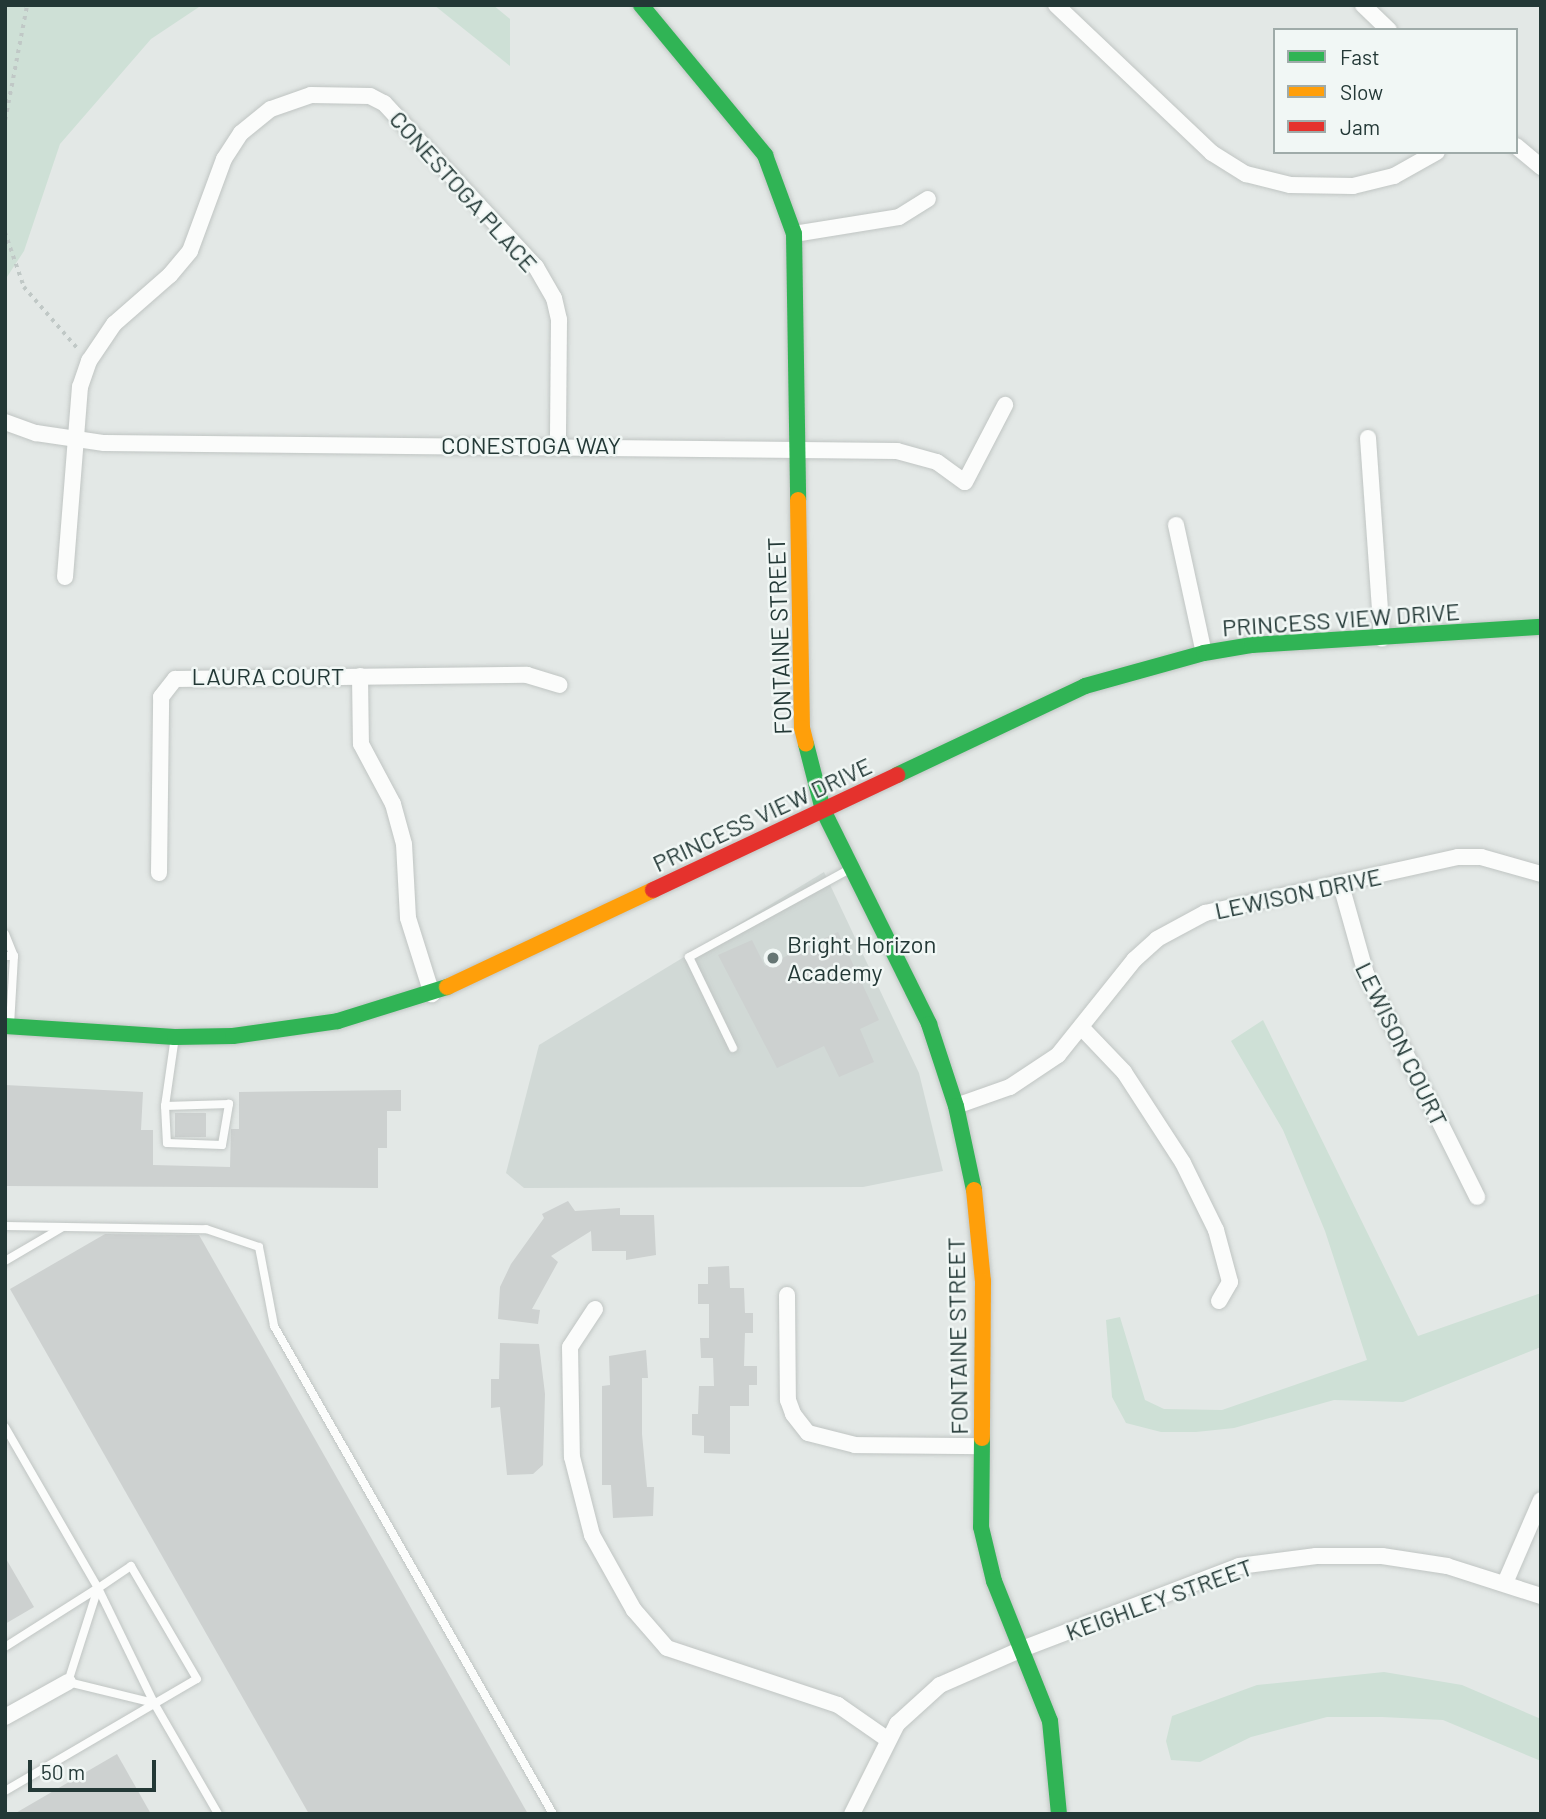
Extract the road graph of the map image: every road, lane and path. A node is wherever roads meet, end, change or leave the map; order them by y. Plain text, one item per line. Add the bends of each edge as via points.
1 (27, 5) edge
2 (641, 5) edge
3 (1056, 5) edge
4 (1363, 5) edge
5 (1387, 28) edge
6 (5, 120) edge
7 (1518, 148) edge
8 (1434, 154) edge
9 (1541, 167) edge
10 (928, 199) dead end
11 (5, 232) edge
12 (794, 234) junction
13 (89, 361) junction
14 (1005, 405) dead end
15 (5, 422) edge
16 (75, 438) junction
17 (1368, 439) dead end
18 (558, 444) junction
19 (797, 449) junction
20 (1176, 525) dead end
21 (65, 577) dead end
22 (1541, 627) edge
23 (1382, 639) junction
24 (1204, 653) junction
25 (360, 676) junction
26 (560, 685) dead end
27 (823, 810) junction
28 (850, 869) junction
29 (159, 873) dead end
30 (1541, 874) edge
31 (1340, 885) junction
32 (5, 934) edge
33 (10, 956) edge
34 (432, 994) junction
35 (8, 1026) edge
36 (1082, 1028) junction
37 (174, 1037) junction
38 (733, 1048) dead end
39 (166, 1106) junction
40 (957, 1106) junction
41 (1477, 1198) dead end
42 (5, 1226) edge
43 (63, 1227) junction
44 (5, 1261) edge
45 (787, 1295) dead end
46 (1219, 1301) dead end
47 (595, 1309) dead end
48 (5, 1427) edge
49 (981, 1446) junction
50 (1541, 1500) edge
51 (1505, 1583) junction
52 (98, 1588) junction
53 (1541, 1596) edge
54 (5, 1647) edge
55 (1022, 1648) junction
56 (68, 1682) junction
57 (154, 1703) junction
58 (5, 1717) edge
59 (887, 1739) junction
60 (5, 1791) edge
61 (218, 1814) edge
62 (553, 1814) edge
63 (852, 1814) edge
64 (1059, 1814) edge

1 - 6 path
2 - 12 street, FONTAINE STREET via 765,155
3 - 8 street via 1212,153 1246,174 1290,186 1353,186 1403,172
4 - 5 street
7 - 9 street
10 - 12 street via 899,217
11 - 13 path via 24,287
12 - 19 street, FONTAINE STREET
13 - 16 street via 80,387
13 - 18 street, CONESTOGA PLACE via 114,324 190,251 224,159 241,133 271,109 311,95 370,96 384,103 536,267 554,298 559,320
14 - 19 street, CONESTOGA WAY via 965,482 937,462 897,451
15 - 16 street, CONESTOGA WAY via 36,433
16 - 18 street, CONESTOGA WAY via 104,443
16 - 21 street
17 - 23 street
18 - 19 street, CONESTOGA WAY
19 - 27 street, FONTAINE STREET via 802,729
20 - 24 street
22 - 23 street, PRINCESS VIEW DRIVE
23 - 24 street, PRINCESS VIEW DRIVE via 1252,645
24 - 27 street, PRINCESS VIEW DRIVE via 1085,686
25 - 26 street, LAURA COURT via 527,675
25 - 29 street, LAURA COURT via 190,675 169,683 161,697
25 - 34 street via 361,744 393,804 404,844 408,918
27 - 28 street, FONTAINE STREET
27 - 34 street, PRINCESS VIEW DRIVE
28 - 38 lane via 689,957
28 - 40 street, FONTAINE STREET via 929,1024
30 - 31 street, LEWISON DRIVE via 1481,857 1458,857
31 - 36 street, LEWISON DRIVE via 1205,913 1157,939 1134,960
31 - 41 street, LEWISON COURT via 1366,974
32 - 33 lane
33 - 35 lane
34 - 37 street, PRINCESS VIEW DRIVE via 338,1021 233,1036
35 - 37 street, PRINCESS VIEW DRIVE
36 - 40 street, LEWISON DRIVE via 1058,1055 1010,1087
36 - 46 street via 1124,1072 1183,1164 1216,1230 1230,1282
37 - 39 lane
39 - 39 lane via 229,1104 222,1145 167,1143
40 - 49 street, FONTAINE STREET via 973,1182 983,1281
42 - 43 lane
43 - 44 lane
43 - 62 lane via 206,1229 259,1247 274,1326
45 - 49 street via 788,1400 808,1433 855,1444
47 - 59 street via 570,1347 572,1457 579,1496 604,1561 634,1610 667,1648 838,1705
48 - 52 lane
49 - 55 street, FONTAINE STREET via 981,1527 994,1581
50 - 51 street
51 - 53 street, KEIGHLEY STREET
51 - 55 street, KEIGHLEY STREET via 1447,1566 1393,1558 1290,1558 1239,1566
52 - 54 lane
52 - 56 lane
52 - 57 lane
52 - 57 lane via 131,1566 197,1679
55 - 59 street, KEIGHLEY STREET via 940,1685
55 - 64 street, FONTAINE STREET via 1054,1737
56 - 57 lane
56 - 58 street
57 - 60 lane
57 - 61 lane
59 - 63 street, KEIGHLEY STREET via 872,1782

